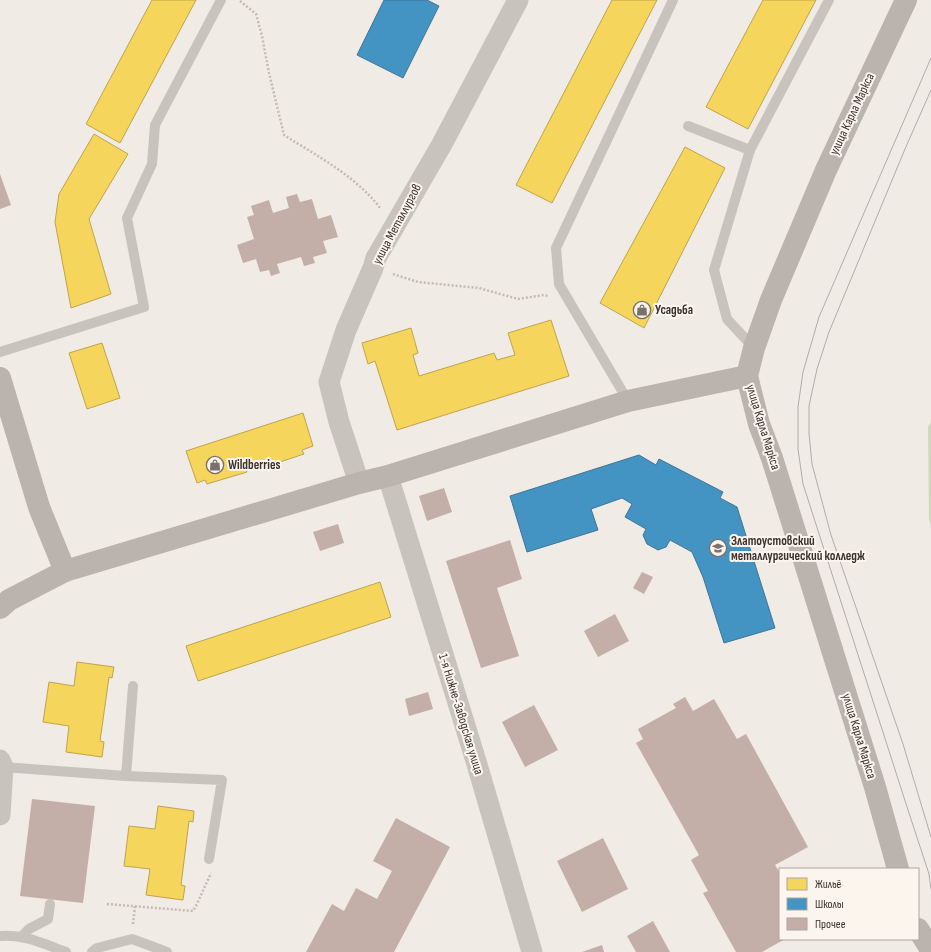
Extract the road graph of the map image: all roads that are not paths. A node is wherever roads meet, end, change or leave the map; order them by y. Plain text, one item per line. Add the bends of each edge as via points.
1 (221, 0) edge
2 (518, 0) edge
3 (673, 0) edge
4 (829, 0) edge
5 (906, 0) edge
6 (688, 126) dead end
7 (750, 150) junction
8 (754, 348) junction
9 (0, 352) edge
10 (747, 376) junction
11 (0, 378) edge
12 (628, 401) junction
13 (388, 476) junction
14 (359, 483) junction
15 (65, 571) junction
16 (0, 608) edge
17 (133, 686) dead end
18 (2, 763) edge
19 (126, 776) junction
20 (0, 815) edge
21 (209, 859) road end
22 (898, 868) edge
23 (50, 904) dead end
24 (919, 931) edge
25 (0, 936) edge
26 (21, 937) junction
27 (915, 940) edge
28 (931, 950) edge
29 (66, 952) edge
30 (92, 952) edge
31 (167, 952) edge
32 (532, 952) edge
33 (917, 952) edge

1 - 9 lane via 155,125 152,164 127,218 144,307
2 - 14 street, улица Металлургов via 446,137 376,258 346,330 329,382
3 - 12 lane via 556,248 559,284
4 - 7 lane
5 - 8 main road, улица Карла Маркса via 826,170 771,300
6 - 7 lane
7 - 8 lane via 714,270 727,319
8 - 10 main road, улица Карла Маркса
10 - 12 main road
10 - 22 main road, улица Карла Маркса via 759,424 775,465
11 - 15 main road via 39,507
12 - 13 main road
13 - 14 main road
13 - 32 street, 1-я Нижне-Заводская улица
14 - 15 main road
15 - 16 main road via 9,600
17 - 19 lane
18 - 19 lane
18 - 20 street
19 - 21 lane via 222,780
23 - 26 lane via 48,919 29,929
24 - 28 main road
25 - 26 lane
26 - 29 lane
27 - 33 main road
30 - 31 lane via 97,948 132,939

